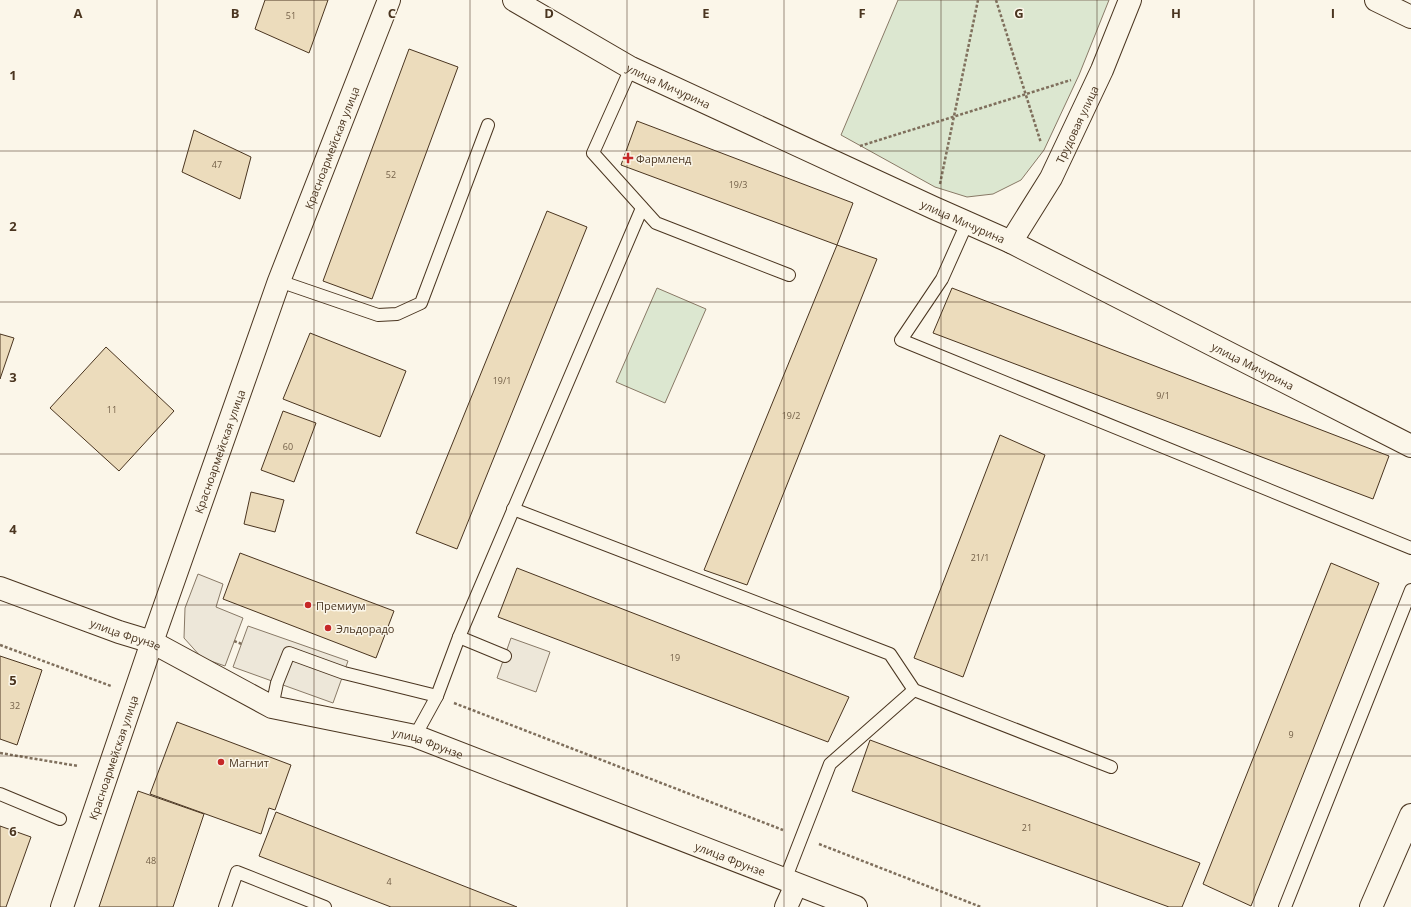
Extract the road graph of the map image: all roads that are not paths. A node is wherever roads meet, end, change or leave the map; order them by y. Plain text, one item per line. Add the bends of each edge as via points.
1 (389, 0) edge
2 (514, 0) edge
3 (1130, 0) edge
4 (1376, 0) edge
5 (1411, 17) edge
6 (631, 68) junction
7 (488, 125) dead end
8 (642, 208) junction
9 (967, 223) junction
10 (1011, 242) junction
11 (789, 275) dead end
12 (280, 281) junction
13 (1411, 446) edge
14 (513, 509) junction
15 (1411, 548) edge
16 (0, 588) edge
17 (1411, 590) edge
18 (459, 636) junction
19 (152, 642) junction
20 (505, 656) dead end
21 (914, 690) junction
22 (437, 696) junction
23 (272, 707) junction
24 (415, 736) junction
25 (1112, 767) dead end
26 (0, 794) edge
27 (1411, 815) edge
28 (60, 819) dead end
29 (791, 883) junction
30 (62, 907) edge
31 (225, 907) edge
32 (325, 907) edge
33 (786, 907) edge
34 (856, 907) edge
35 (1285, 907) edge
36 (1370, 907) edge

1 - 12 street, Красноармейская улица
2 - 6 street, улица Мичурина
3 - 10 street, Трудовая улица via 1102,70 1051,178
4 - 5 street
6 - 8 lane via 593,153
6 - 9 street, улица Мичурина
7 - 12 lane via 421,303 397,314 378,315
8 - 11 lane via 656,223
8 - 14 lane
9 - 10 street, улица Мичурина
9 - 15 lane via 942,279 901,340
10 - 13 street, улица Мичурина
12 - 19 street, Красноармейская улица
14 - 18 lane
14 - 21 lane via 890,654
16 - 19 street, улица Фрунзе
17 - 35 lane
18 - 20 lane
18 - 22 lane
19 - 23 street, улица Фрунзе
19 - 30 street, Красноармейская улица
21 - 25 lane
21 - 29 lane via 830,764 801,838
22 - 23 lane via 344,673 289,652 277,683
22 - 24 lane
23 - 24 street, улица Фрунзе
24 - 29 street, улица Фрунзе
26 - 28 lane
27 - 36 street
29 - 33 street
29 - 34 street, улица Фрунзе
31 - 32 lane via 237,872

